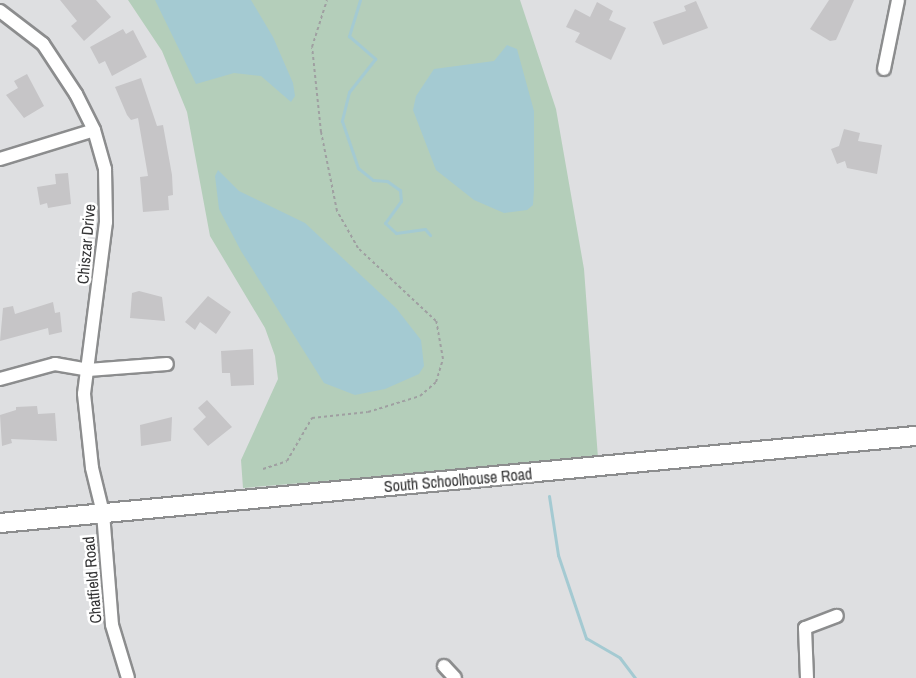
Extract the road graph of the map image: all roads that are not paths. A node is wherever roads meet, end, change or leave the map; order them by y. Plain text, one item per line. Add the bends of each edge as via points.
1 (898, 0) edge
2 (0, 11) edge
3 (884, 69) dead end
4 (94, 130) junction
5 (0, 159) edge
6 (167, 364) dead end
7 (88, 370) junction
8 (0, 379) edge
9 (916, 436) edge
10 (103, 513) junction
11 (0, 523) edge
12 (837, 616) dead end
13 (444, 666) dead end
14 (128, 678) edge
15 (455, 678) edge
16 (807, 678) edge

1 - 3 street
2 - 4 street, Chiszar Drive via 43,44
4 - 5 street
4 - 7 street, Chiszar Drive via 105,169 106,222
6 - 7 street
7 - 8 street via 55,364
7 - 10 street, Chiszar Drive via 84,394 92,468
9 - 10 street, South Schoolhouse Road
10 - 11 street, South Schoolhouse Road
10 - 14 street, Chatfield Road via 112,625
12 - 16 street via 804,628
13 - 15 street

